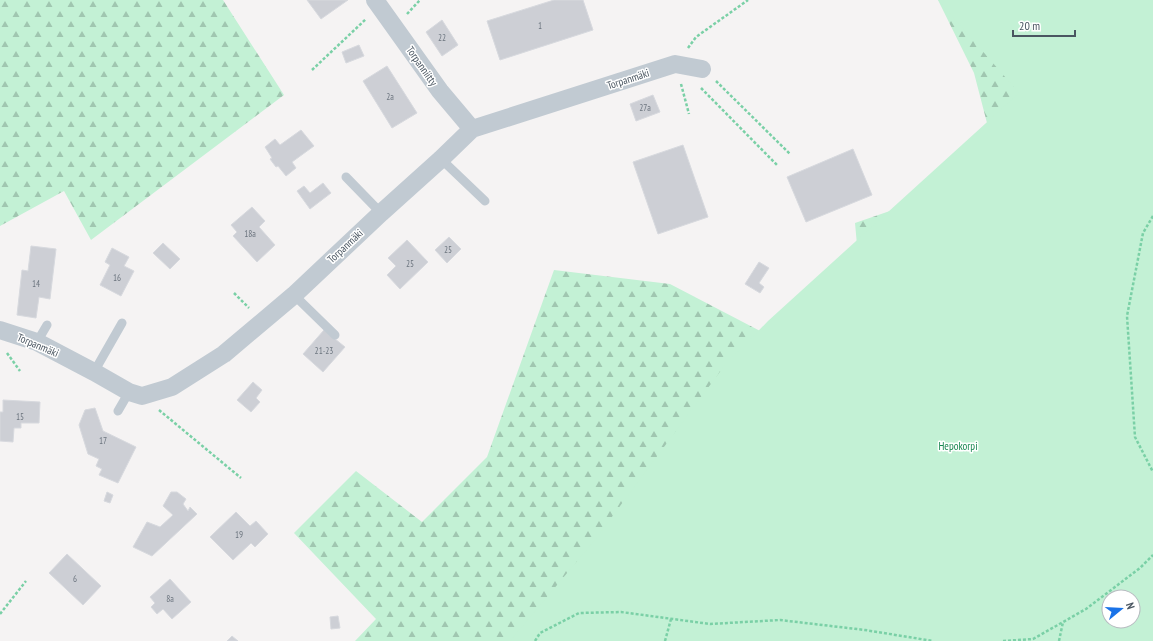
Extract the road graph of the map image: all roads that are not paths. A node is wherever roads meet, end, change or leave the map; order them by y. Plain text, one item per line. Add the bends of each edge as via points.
1 (377, 3) edge
2 (702, 69) road end
3 (472, 129) junction
4 (441, 159) junction
5 (346, 177) dead end
6 (485, 201) dead end
7 (381, 213) junction
8 (294, 295) junction
9 (122, 323) dead end
10 (47, 325) dead end
11 (0, 330) edge
12 (335, 335) dead end
13 (37, 342) junction
14 (94, 372) junction
15 (136, 394) junction
16 (118, 411) dead end

1 - 3 street, Torpanniitty via 440,91
2 - 3 street, Torpanmäki via 676,64
3 - 4 street, Torpanmäki
4 - 6 lane
4 - 7 street, Torpanmäki
5 - 7 lane
7 - 8 street, Torpanmäki
8 - 12 lane
8 - 15 street, Torpanmäki via 224,354 172,387
9 - 14 lane
10 - 13 lane
11 - 13 street, Torpanmäki
13 - 14 street, Torpanmäki
14 - 15 street, Torpanmäki
15 - 16 lane

